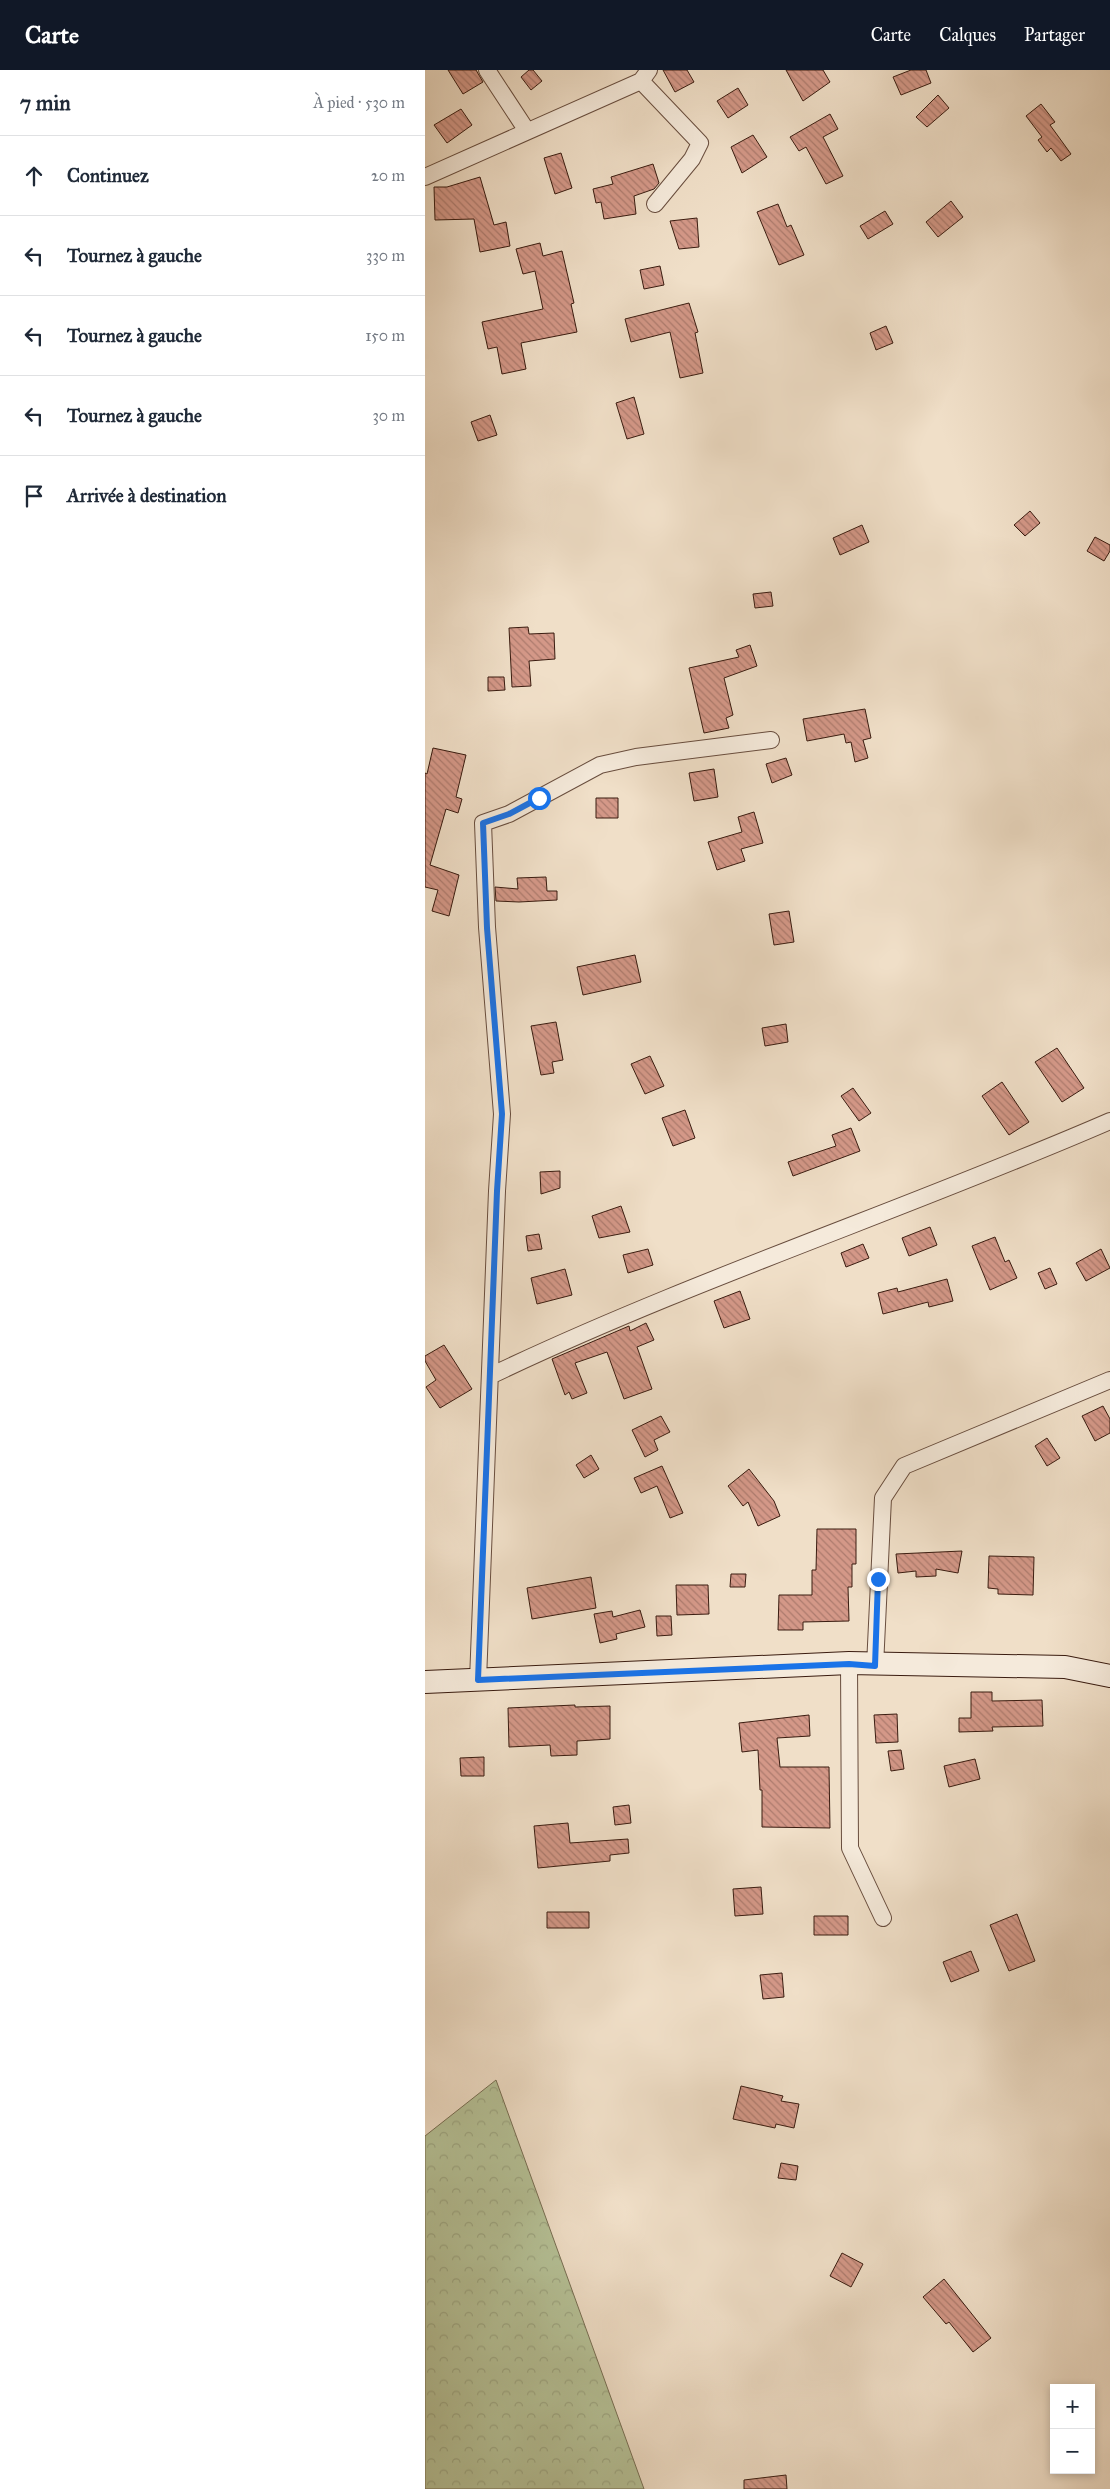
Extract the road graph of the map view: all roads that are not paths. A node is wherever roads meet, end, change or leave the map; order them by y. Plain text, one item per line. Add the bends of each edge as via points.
1 (487, 70) edge
2 (645, 76) edge
3 (527, 131) junction
4 (425, 177) edge
5 (655, 204) dead end
6 (771, 740) dead end
7 (1110, 1121) edge
8 (490, 1376) junction
9 (1110, 1380) edge
10 (849, 1664) junction
11 (875, 1666) junction
12 (1110, 1676) edge
13 (478, 1680) junction
14 (425, 1682) edge
15 (883, 1918) dead end

1 - 3 street
2 - 3 street
2 - 5 street via 700,143 692,159
3 - 4 street
6 - 8 street via 636,757 600,765 509,814 483,823 487,928 502,1114
7 - 8 street via 1033,1155 577,1334
8 - 13 street
9 - 11 street via 904,1466 883,1498
10 - 11 street
10 - 13 street
10 - 15 street via 850,1848
11 - 12 street via 1065,1666
13 - 14 street

